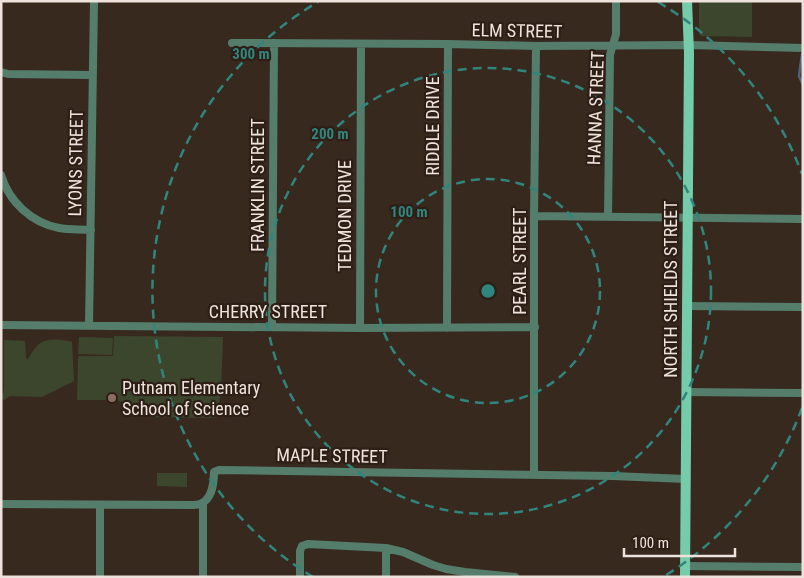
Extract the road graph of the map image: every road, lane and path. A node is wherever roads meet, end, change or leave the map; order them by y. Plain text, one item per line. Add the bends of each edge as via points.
1 (94, 1) edge
2 (616, 1) edge
3 (687, 1) edge
4 (232, 43) dead end
5 (274, 43) junction
6 (361, 44) junction
7 (448, 44) junction
8 (689, 45) junction
9 (536, 46) junction
10 (612, 46) junction
11 (803, 48) edge
12 (1, 72) edge
13 (93, 75) junction
14 (1, 175) edge
15 (534, 216) junction
16 (608, 216) junction
17 (688, 217) junction
18 (803, 219) edge
19 (90, 230) junction
20 (687, 306) junction
21 (803, 307) edge
22 (1, 325) edge
23 (89, 326) junction
24 (272, 327) junction
25 (535, 327) junction
26 (360, 328) junction
27 (447, 328) junction
28 (686, 392) junction
29 (803, 393) edge
30 (534, 474) junction
31 (686, 479) junction
32 (203, 503) junction
33 (1, 504) edge
34 (100, 505) junction
35 (386, 548) junction
36 (685, 566) junction
37 (803, 567) edge
38 (100, 577) edge
39 (203, 577) edge
40 (300, 577) edge
41 (386, 577) edge
42 (515, 577) edge
43 (685, 577) edge

1 - 13 street, LYONS STREET
2 - 10 street, HANNA STREET via 616,34
3 - 8 main road, NORTH SHIELDS STREET
4 - 5 street, ELM STREET
5 - 6 street, ELM STREET
5 - 24 street, FRANKLIN STREET
6 - 7 street, ELM STREET
6 - 26 street, TEDMON DRIVE
7 - 9 street, ELM STREET
7 - 27 street, RIDDLE DRIVE
8 - 10 street, ELM STREET
8 - 11 street, ELM STREET
8 - 17 main road, NORTH SHIELDS STREET
9 - 10 street, ELM STREET
9 - 15 street, PEARL STREET
10 - 16 street, HANNA STREET
12 - 13 street
13 - 19 street, LYONS STREET
14 - 19 street via 12,198 33,218 60,228
15 - 16 street
15 - 25 street, PEARL STREET
16 - 17 street
17 - 18 street
17 - 20 main road, NORTH SHIELDS STREET
19 - 23 street, LYONS STREET
20 - 21 street
20 - 28 main road, NORTH SHIELDS STREET
22 - 23 street, CHERRY STREET
23 - 24 street, CHERRY STREET
24 - 26 street, CHERRY STREET
25 - 27 street, CHERRY STREET
25 - 30 street, PEARL STREET
26 - 27 street, CHERRY STREET
28 - 29 street
28 - 31 main road, NORTH SHIELDS STREET
30 - 31 street, MAPLE STREET
30 - 32 street, MAPLE STREET via 219,470 214,472 214,482
31 - 36 main road, NORTH SHIELDS STREET
32 - 34 street
32 - 39 street
33 - 34 street
34 - 38 street
35 - 40 street via 302,546
35 - 41 street
35 - 42 street via 446,568
36 - 37 street
36 - 43 main road, NORTH SHIELDS STREET

